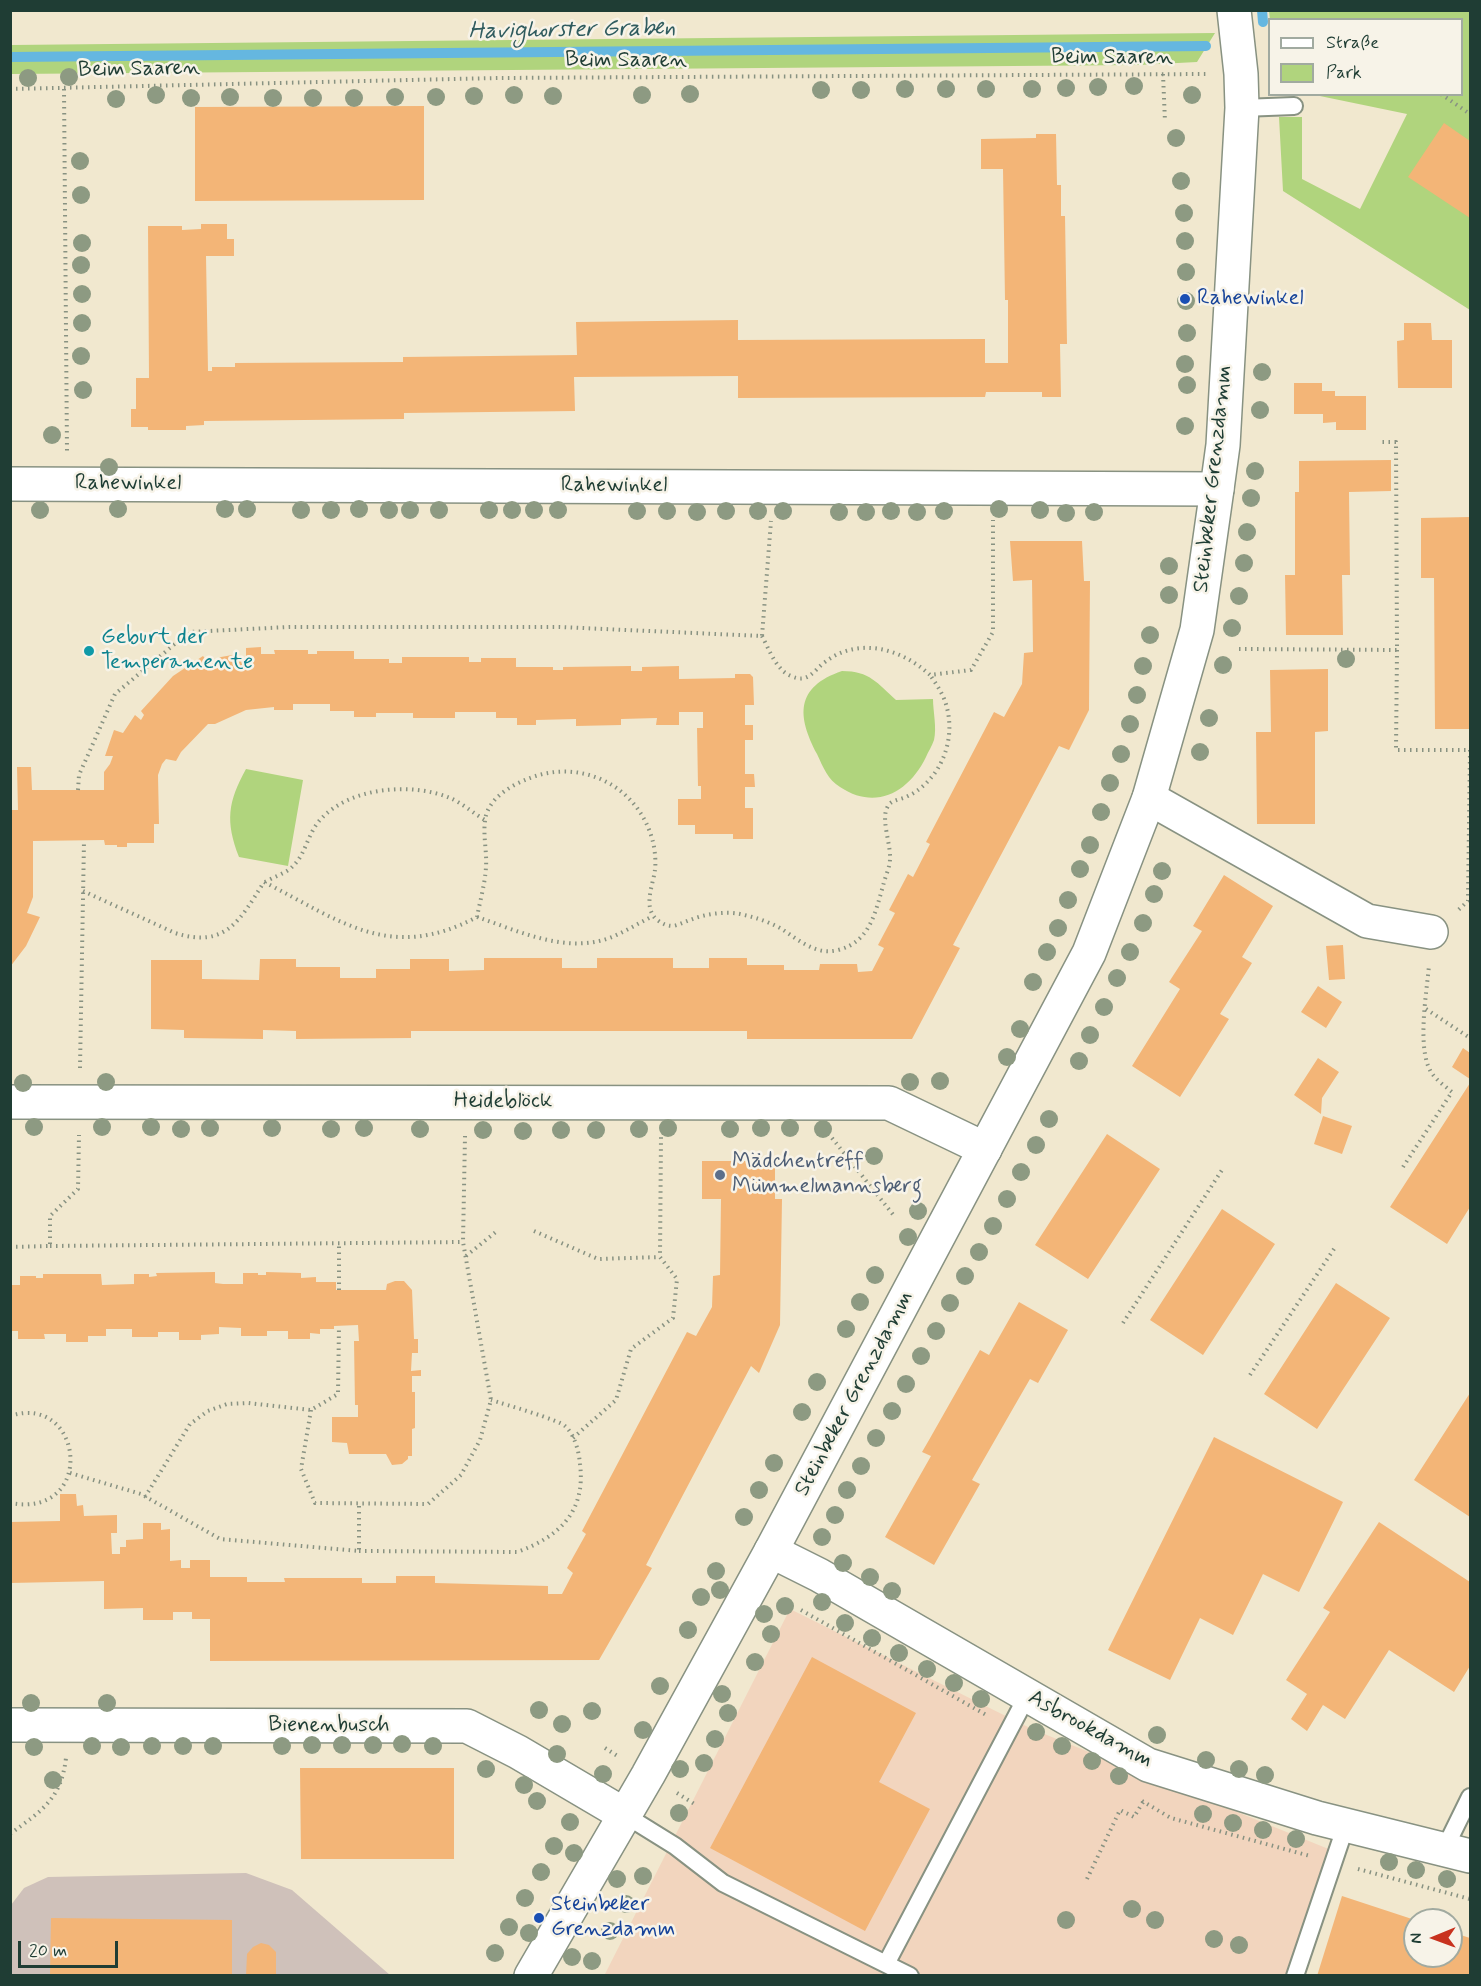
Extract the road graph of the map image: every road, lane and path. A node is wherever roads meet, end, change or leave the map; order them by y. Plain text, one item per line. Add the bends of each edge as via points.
1 (1234, 10) edge
2 (1163, 74) junction
3 (1241, 74) junction
4 (10, 89) edge
5 (64, 89) junction
6 (1444, 96) edge
7 (1294, 106) dead end
8 (1242, 108) junction
9 (1470, 114) edge
10 (1165, 122) dead end
11 (1380, 442) dead end
12 (10, 484) edge
13 (67, 484) junction
14 (774, 487) junction
15 (993, 488) junction
16 (1217, 489) junction
17 (762, 636) junction
18 (1239, 649) dead end
19 (1397, 650) junction
20 (930, 675) junction
21 (78, 790) dead end
22 (1149, 798) junction
23 (484, 820) junction
24 (264, 882) junction
25 (83, 891) dead end
26 (653, 916) junction
27 (477, 917) junction
28 (1431, 932) junction
29 (1425, 1009) junction
30 (1470, 1038) edge
31 (10, 1102) edge
32 (465, 1102) junction
33 (662, 1103) junction
34 (804, 1103) junction
35 (985, 1149) junction
36 (1403, 1167) dead end
37 (1222, 1170) dead end
38 (895, 1217) dead end
39 (497, 1231) dead end
40 (534, 1231) dead end
41 (463, 1242) junction
42 (339, 1243) junction
43 (50, 1246) dead end
44 (1336, 1246) dead end
45 (466, 1256) junction
46 (660, 1257) junction
47 (339, 1290) dead end
48 (1123, 1323) dead end
49 (339, 1326) dead end
50 (1250, 1375) dead end
51 (491, 1400) junction
52 (311, 1410) junction
53 (10, 1416) edge
54 (573, 1438) junction
55 (70, 1473) junction
56 (145, 1497) junction
57 (10, 1503) edge
58 (359, 1503) junction
59 (359, 1551) junction
60 (771, 1551) junction
61 (1027, 1696) junction
62 (10, 1725) edge
63 (66, 1725) junction
64 (1470, 1797) edge
65 (1143, 1802) dead end
66 (625, 1815) junction
67 (1346, 1825) junction
68 (10, 1834) edge
69 (1457, 1853) edge
70 (1087, 1879) dead end
71 (886, 1964) junction
72 (531, 1976) edge
73 (910, 1976) edge
74 (1295, 1976) edge

1 - 3 street, Steinbeker Grenzdamm
2 - 3 path, Beim Saaren
2 - 5 path, Beim Saaren via 498,78
2 - 10 path
3 - 8 street, Steinbeker Grenzdamm
4 - 5 path, Beim Saaren
5 - 13 path
6 - 9 path
7 - 8 lane
8 - 16 street, Steinbeker Grenzdamm
11 - 19 path via 1396,442
12 - 13 street, Rahewinkel
13 - 14 street, Rahewinkel
14 - 15 street, Rahewinkel
14 - 17 path
15 - 16 street, Rahewinkel
15 - 20 path via 993,632 971,670
16 - 22 street, Steinbeker Grenzdamm via 1197,630
17 - 20 path via 790,676 808,678 826,662 847,651 864,648 900,653
17 - 21 path via 559,627 289,627 189,632 115,694 79,775
18 - 19 path
19 - 28 path via 1396,750 1470,750 1468,901
20 - 26 path via 941,691 950,734 933,777 918,791 894,800 886,810 890,860 871,925 862,937 837,951 822,951 759,918 737,913 714,913 673,926
22 - 28 street via 1366,921
22 - 35 street, Steinbeker Grenzdamm via 1089,953
23 - 24 path via 451,798 425,790 389,789 357,796 320,819 293,867
23 - 26 path via 488,808 501,794 546,772 569,771 612,784 644,819 653,842 655,867 649,900
23 - 27 path via 486,868
24 - 25 path via 240,920 219,935 204,938 175,933
24 - 27 path via 354,929 378,936 418,938 457,928
26 - 27 path via 590,943 554,942
28 - 29 path
29 - 30 path
29 - 36 path via 1426,1060 1433,1075 1452,1092
31 - 32 street, Heideblöck
32 - 33 street, Heideblöck
32 - 41 path
33 - 34 street, Heideblöck
33 - 46 path
34 - 35 street, Heideblöck via 888,1103
34 - 38 path
35 - 60 street, Steinbeker Grenzdamm
37 - 48 path
39 - 45 path
40 - 46 path via 598,1259
41 - 42 path
41 - 45 path
42 - 43 path
42 - 47 path
44 - 50 path
45 - 51 path
46 - 54 path via 677,1279 673,1318 631,1349 616,1400
49 - 52 path via 338,1394
51 - 54 path via 564,1425
51 - 58 path via 480,1440 460,1475 428,1504
52 - 56 path via 248,1403 227,1404 208,1411 190,1424
52 - 58 path via 301,1469 315,1503
53 - 55 path via 34,1414 61,1429 71,1450
54 - 59 path via 582,1476 579,1496 559,1530 539,1544 517,1552
55 - 56 path
55 - 57 path via 53,1497 39,1504
56 - 59 path via 220,1539
58 - 59 path
60 - 61 street, Asbrookdamm
60 - 66 street, Steinbeker Grenzdamm
61 - 67 street, Asbrookdamm via 1148,1765
61 - 71 lane
62 - 63 street, Bienenbusch
63 - 66 street, Bienenbusch via 467,1726
63 - 68 path via 65,1766 57,1790 47,1807
64 - 69 lane
65 - 70 path via 1134,1817 1120,1810
66 - 71 lane via 675,1846 723,1883
66 - 72 street, Steinbeker Grenzdamm
67 - 69 street, Asbrookdamm
67 - 74 lane
71 - 73 lane

